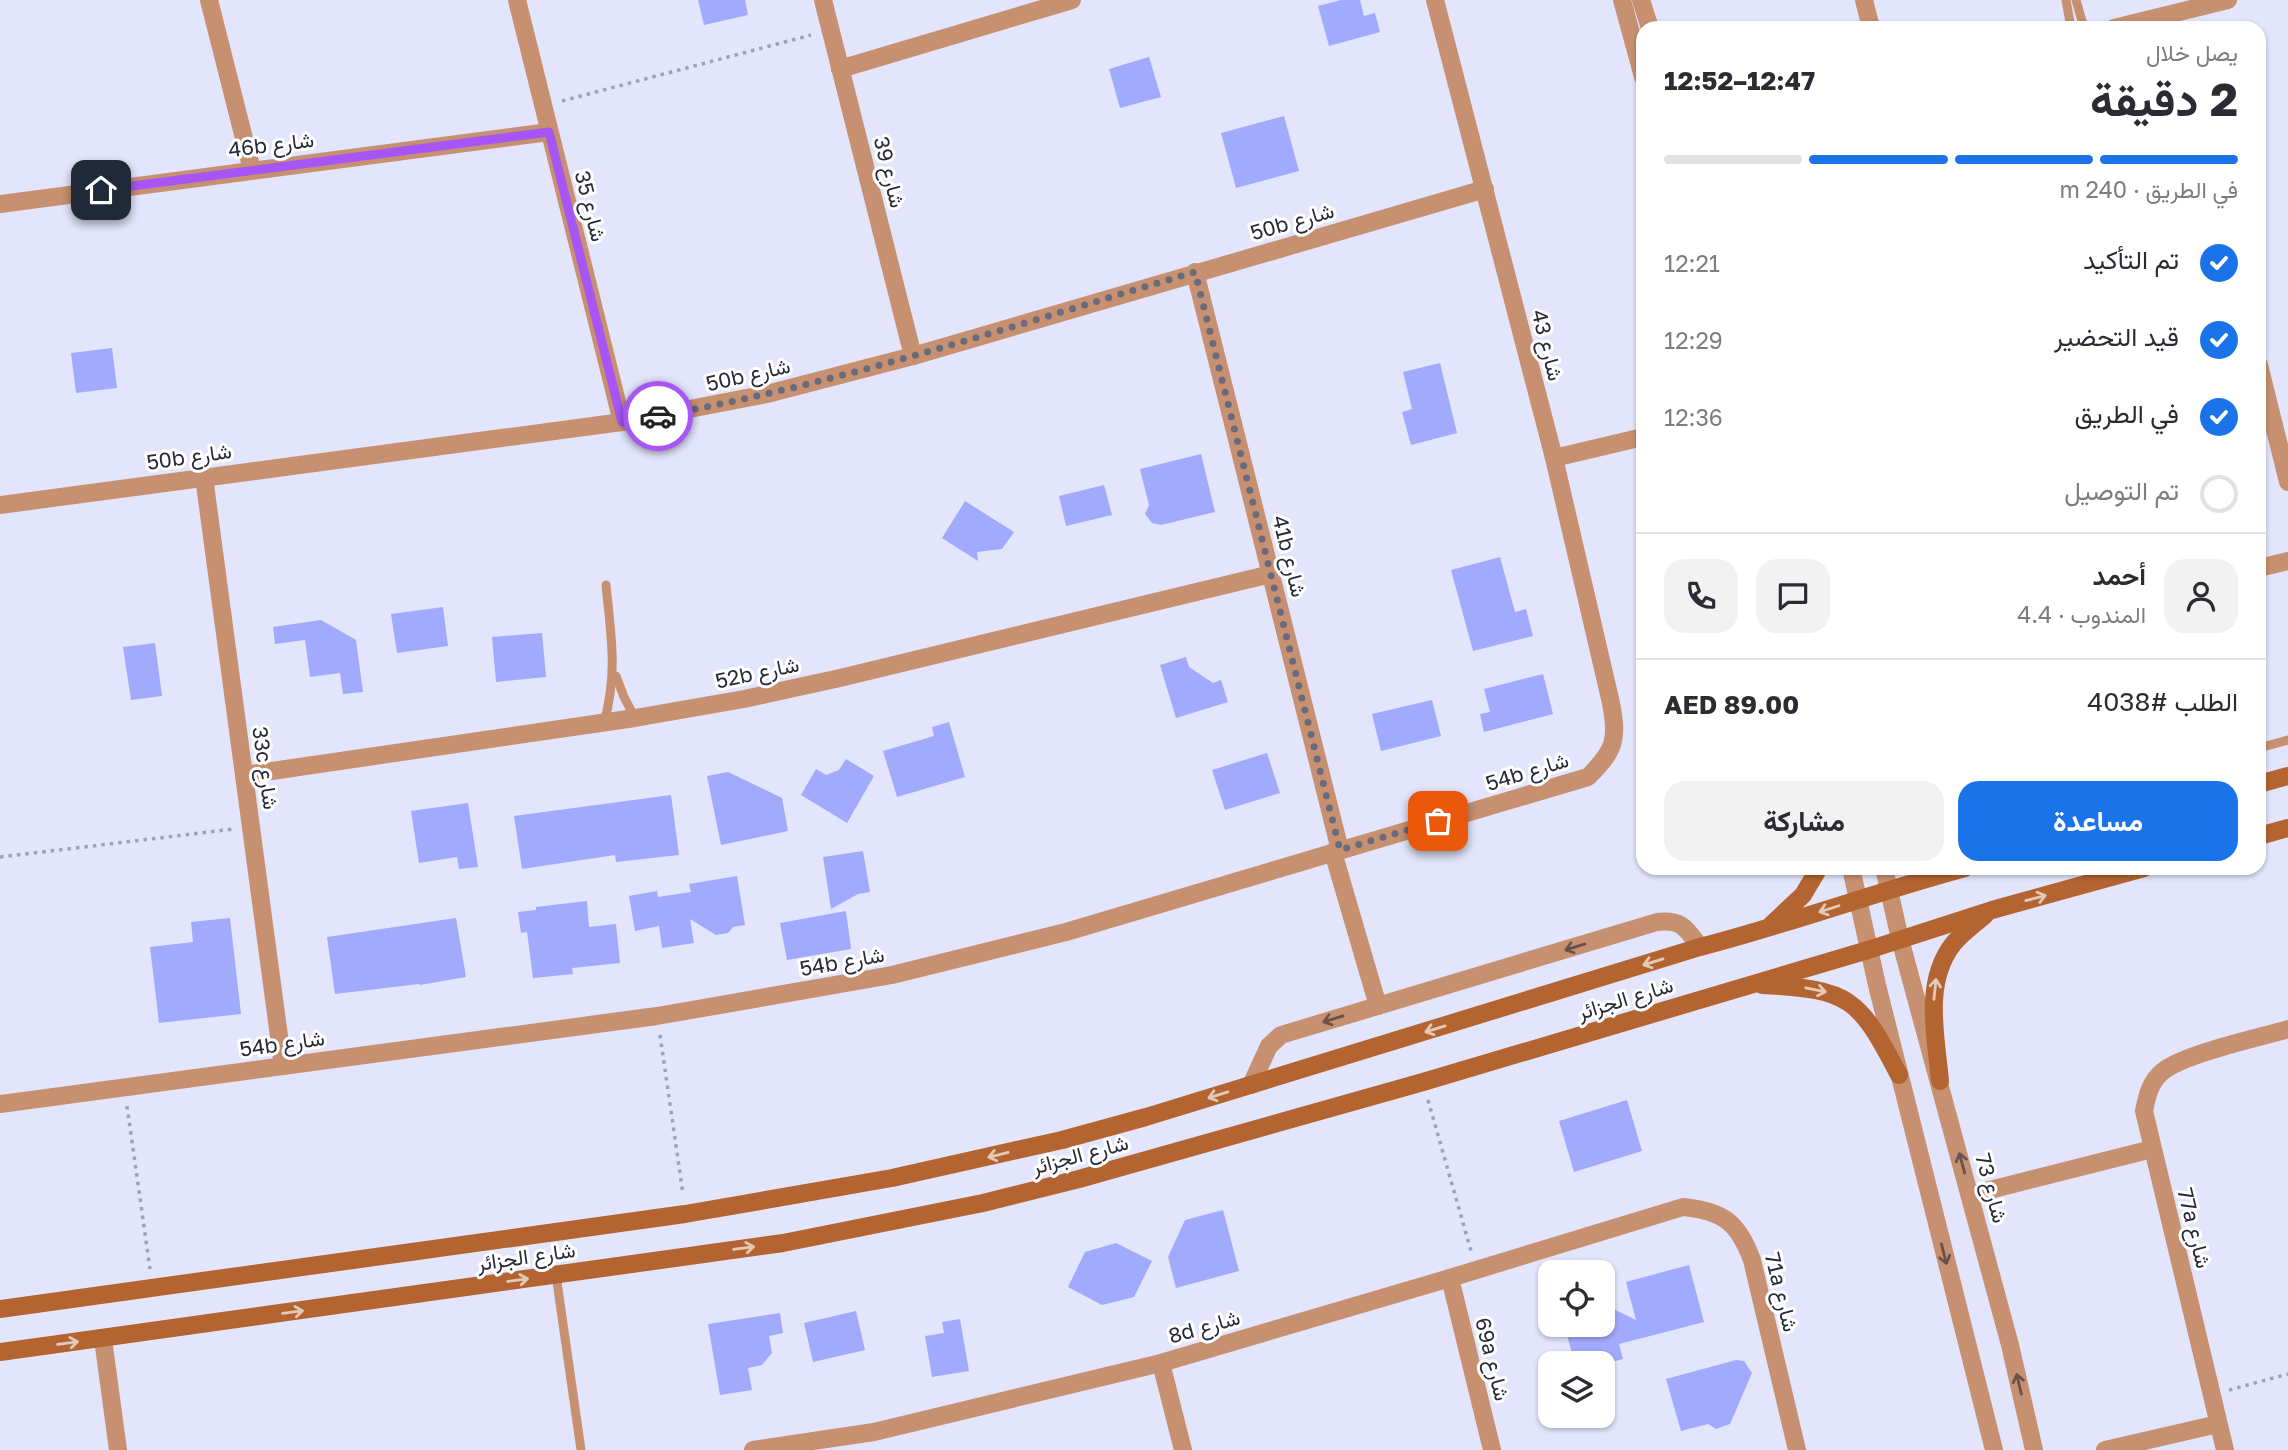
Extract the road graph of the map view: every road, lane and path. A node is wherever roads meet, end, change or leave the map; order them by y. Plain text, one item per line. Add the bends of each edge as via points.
1 (209, 0) edge
2 (517, 0) edge
3 (823, 0) edge
4 (1072, 0) edge
5 (1435, 0) edge
6 (1622, 0) edge
7 (1641, 0) edge
8 (1864, 0) edge
9 (2066, 0) edge
10 (2076, 0) edge
11 (2228, 0) edge
12 (1648, 21) edge
13 (1869, 21) edge
14 (2070, 21) edge
15 (2082, 21) edge
16 (2175, 21) edge
17 (831, 30) junction
18 (1636, 51) edge
19 (840, 69) junction
20 (543, 106) junction
21 (549, 132) junction
22 (252, 170) junction
23 (1485, 188) junction
24 (0, 204) edge
25 (1195, 272) junction
26 (913, 356) junction
27 (2266, 393) edge
28 (622, 422) junction
29 (1636, 439) edge
30 (1553, 458) junction
31 (204, 477) junction
32 (2288, 482) edge
33 (0, 505) edge
34 (2288, 561) edge
35 (2266, 566) edge
36 (1271, 574) junction
37 (606, 585) dead end
38 (614, 668) junction
39 (1611, 703) joint
40 (635, 718) junction
41 (604, 723) junction
42 (2288, 740) edge
43 (2266, 746) edge
44 (244, 775) junction
45 (2288, 776) edge
46 (2266, 782) edge
47 (251, 827) junction
48 (2288, 828) edge
49 (2266, 834) edge
50 (1336, 851) junction
51 (0, 857) edge
52 (1815, 875) edge
53 (1853, 875) edge
54 (1886, 875) edge
55 (1941, 875) edge
56 (2119, 875) edge
57 (1889, 890) junction
58 (1858, 899) junction
59 (1992, 910) junction
60 (1765, 930) junction
61 (1900, 939) junction
62 (1700, 947) junction
63 (1868, 950) junction
64 (1748, 985) junction
65 (1378, 1006) junction
66 (657, 1016) junction
67 (2288, 1029) edge
68 (283, 1066) junction
69 (1899, 1075) junction
70 (1423, 1082) junction
71 (1940, 1082) junction
72 (1251, 1085) junction
73 (124, 1087) junction
74 (0, 1104) edge
75 (2152, 1149) junction
76 (1970, 1195) junction
77 (1660, 1213) joint
78 (685, 1214) junction
79 (1477, 1269) junction
80 (555, 1275) junction
81 (1450, 1278) junction
82 (152, 1288) junction
83 (0, 1309) edge
84 (103, 1339) junction
85 (0, 1352) edge
86 (1161, 1363) junction
87 (2288, 1374) edge
88 (2211, 1395) junction
89 (2218, 1424) junction
90 (876, 1441) edge
91 (118, 1450) edge
92 (581, 1450) edge
93 (753, 1450) edge
94 (1183, 1450) edge
95 (1493, 1450) edge
96 (1797, 1450) edge
97 (1994, 1450) edge
98 (2034, 1450) edge
99 (2105, 1450) edge
100 (2225, 1450) edge

1 - 22 street
2 - 20 street, شارع 35
3 - 17 street, شارع 39
4 - 19 street
5 - 23 street, شارع 43
6 - 18 street
7 - 12 street
8 - 13 street
9 - 14 lane
10 - 15 lane
11 - 16 street
17 - 19 street, شارع 39
17 - 20 path
19 - 26 street, شارع 39
20 - 21 street, شارع 35
21 - 22 street, 46b شارع
21 - 28 street, شارع 35
22 - 24 street, 46b شارع
23 - 25 street, 50b شارع
23 - 30 street, شارع 43
25 - 26 street, 50b شارع
25 - 36 street, 41b شارع
26 - 28 street, 50b شارع via 767,394
27 - 32 street
28 - 31 street, 50b شارع
29 - 30 street
30 - 39 street, شارع 43
31 - 33 street, 50b شارع
31 - 44 street, 33c شارع
34 - 35 street
36 - 40 street, 52b شارع via 840,678
36 - 50 street, 41b شارع
37 - 38 lane
38 - 40 lane
38 - 41 lane
39 - 50 street, 54b شارع via 1616,730 1608,757 1588,777
40 - 41 street, 52b شارع
41 - 44 street, 52b شارع
42 - 43 lane
44 - 47 street, 33c شارع
45 - 46 main road
47 - 51 path
47 - 68 street, 33c شارع
48 - 49 main road
50 - 65 street, 41b شارع
50 - 66 street, 54b شارع via 980,956
52 - 60 main road via 1803,895
53 - 58 street
54 - 57 street, شارع 73
55 - 57 main road, شارع الجزائر
59 -> 56 main road, شارع الجزائر
57 - 58 main road, شارع الجزائر
57 - 61 street, شارع 73
58 -> 60 main road, شارع الجزائر
58 - 63 street
59 - 61 main road, شارع الجزائر
71 -> 59 main road via 1937,972 1955,942
60 - 62 main road, شارع الجزائر
61 - 63 main road, شارع الجزائر
61 - 71 street, شارع 73
62 -> 65 street via 1681,923 1657,922
62 -> 72 main road, شارع الجزائر
63 - 64 main road, شارع الجزائر
63 - 69 street
64 -> 69 main road via 1813,988 1847,1002 1872,1025
64 - 70 main road, شارع الجزائر
65 -> 72 street via 1274,1039
66 - 68 street, 54b شارع
66 - 78 path
67 - 75 street, 77a شارع via 2182,1061 2162,1072 2149,1090 2144,1111
68 - 73 street, 54b شارع
69 -> 97 street
70 - 79 path
80 -> 70 main road, شارع الجزائر via 783,1243 983,1203
76 -> 71 street, شارع 73
72 -> 78 main road, شارع الجزائر via 977,1160
73 - 74 street, 54b شارع
73 - 82 path
75 - 76 street
75 - 88 street, 77a شارع
98 -> 76 street, شارع 73
77 - 79 street, 8d شارع
77 - 96 street, 71a شارع via 1683,1207 1707,1209 1728,1220 1744,1237
78 - 82 main road, شارع الجزائر
79 - 81 street, 8d شارع
84 -> 80 main road, شارع الجزائر
80 - 92 lane
81 - 86 street, 8d شارع
81 - 95 street, 69a شارع
82 - 83 main road, شارع الجزائر
85 -> 84 main road, شارع الجزائر
84 - 91 street
86 - 90 street, 8d شارع
86 - 94 street
87 - 88 path
88 - 89 street, 77a شارع
89 - 99 street
89 - 100 street, 77a شارع
90 - 93 street, 8d شارع

